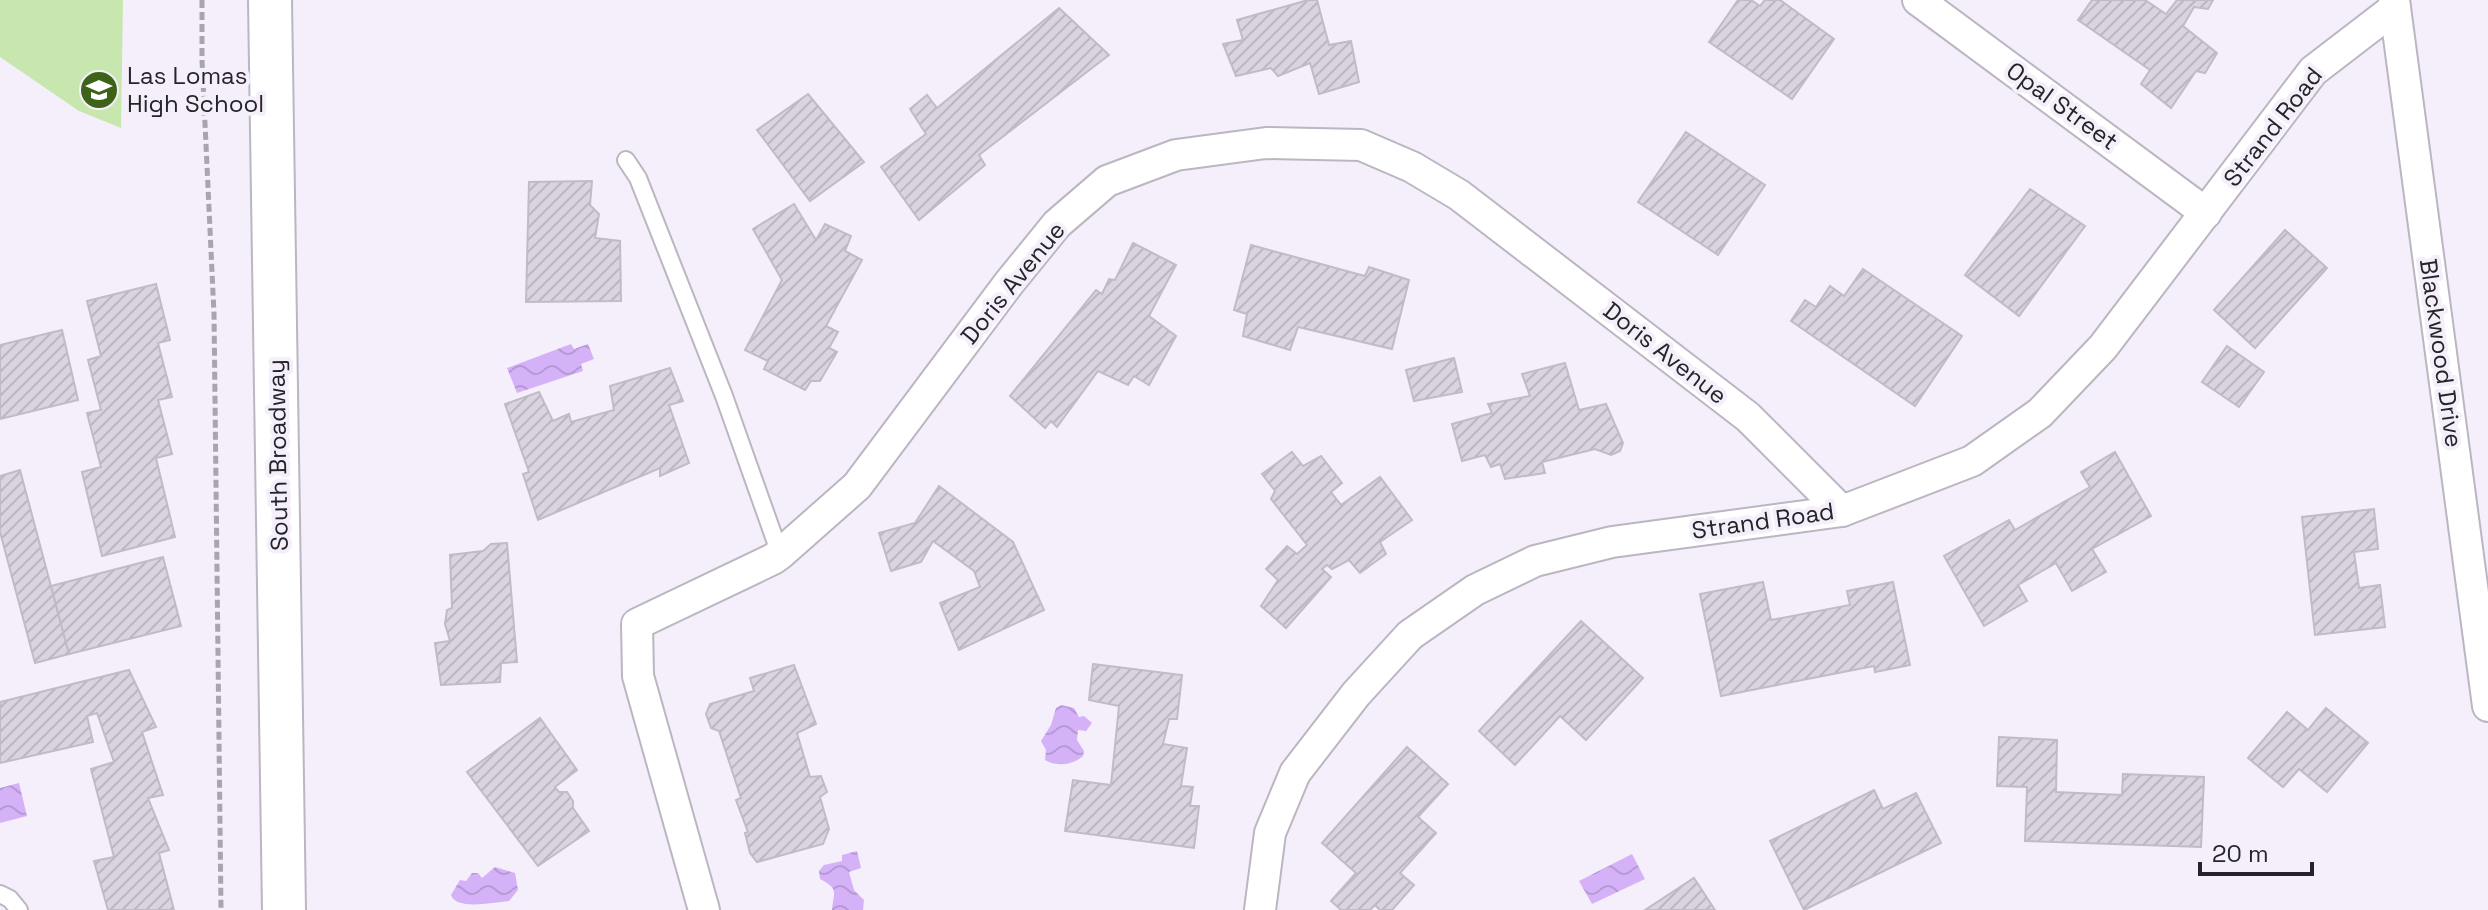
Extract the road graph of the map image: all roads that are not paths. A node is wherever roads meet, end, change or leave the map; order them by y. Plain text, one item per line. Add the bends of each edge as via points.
1 (270, 0) edge
2 (1918, 0) edge
3 (2394, 4) edge
4 (626, 160) dead end
5 (2206, 213) junction
6 (1842, 511) junction
7 (780, 554) junction
8 (2488, 706) edge
9 (0, 894) edge
10 (19, 910) edge
11 (284, 910) edge
12 (704, 910) edge
13 (1260, 910) edge

1 - 11 main road, South Broadway
2 - 5 street, Opal Street
3 - 5 street, Strand Road via 2313,71
3 - 8 street, Blackwood Drive
4 - 7 lane via 638,178 724,396
5 - 6 street, Strand Road via 2103,347 2040,413 1972,461
6 - 7 street, Doris Avenue via 1748,417 1459,195 1361,145 1266,143 1176,155 1107,181 1057,224 857,486
6 - 13 street, Strand Road via 1612,542 1535,561 1475,590 1410,635 1295,773 1270,833
7 - 12 street, Doris Avenue via 637,624 638,676
9 - 10 lane

